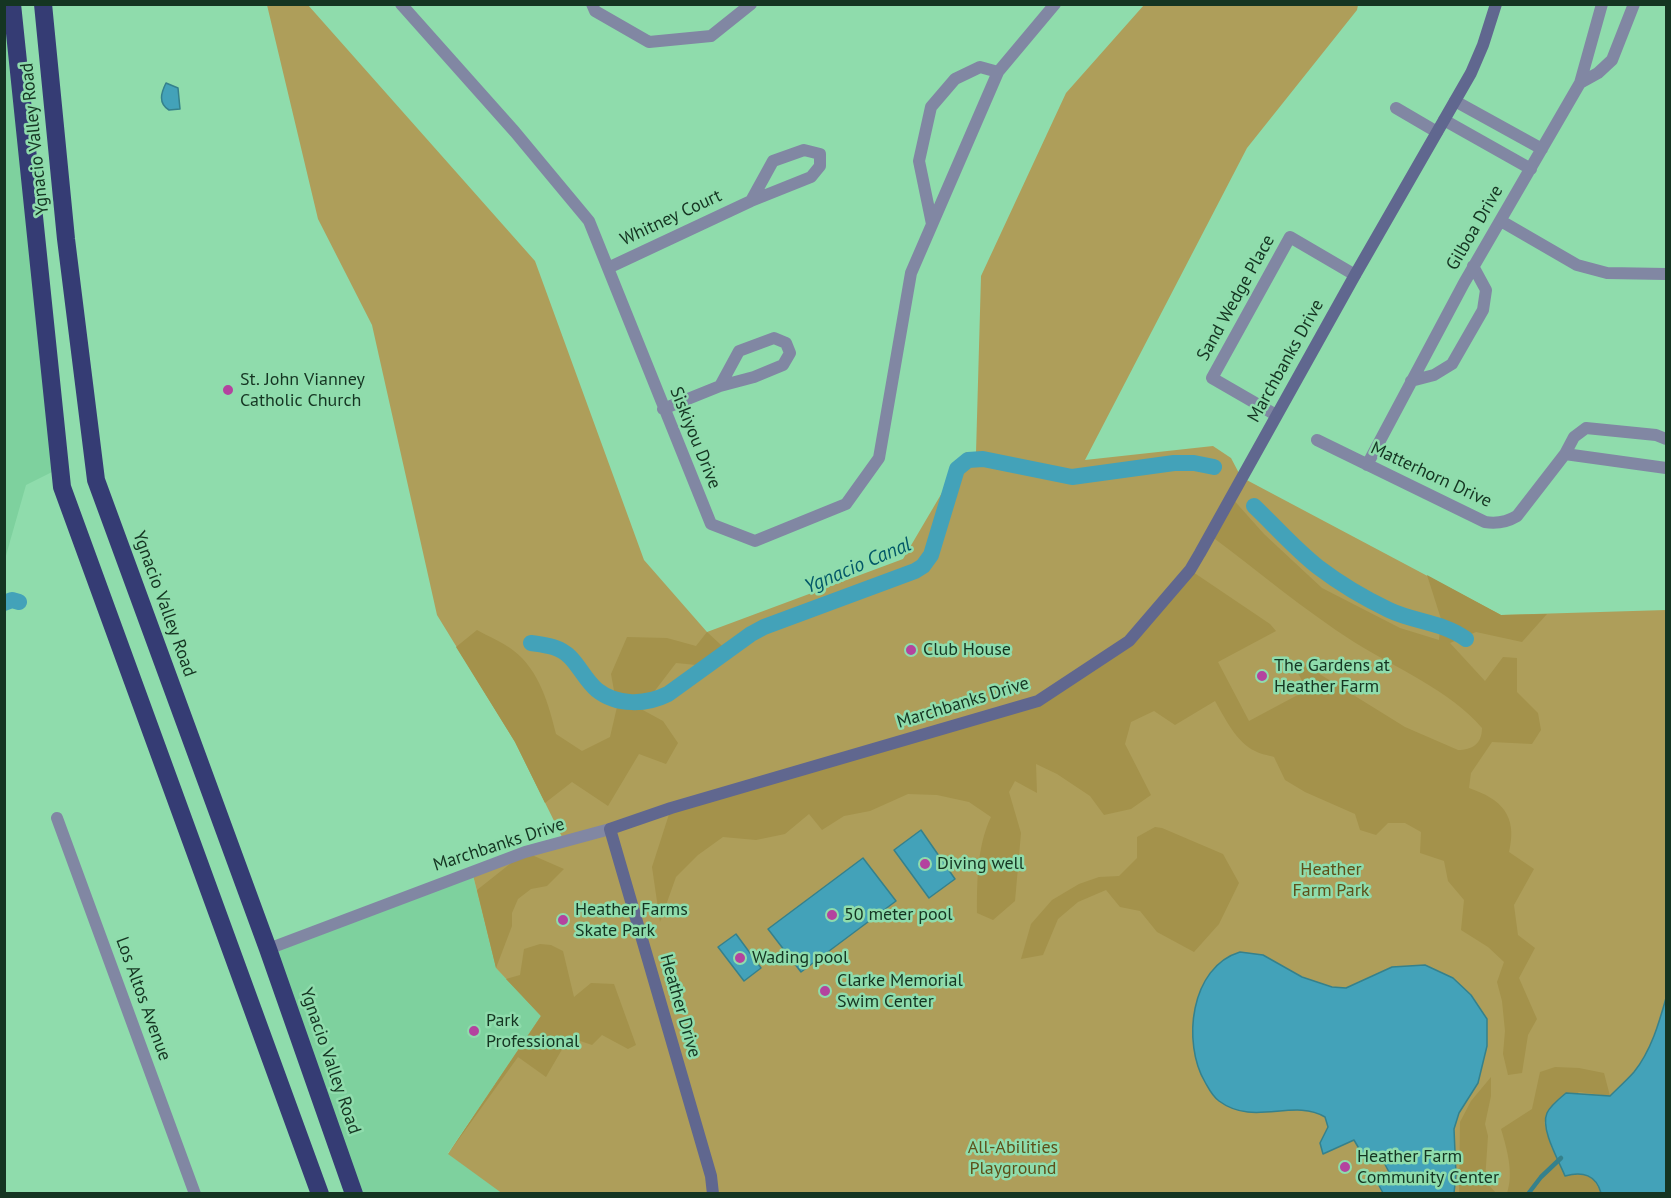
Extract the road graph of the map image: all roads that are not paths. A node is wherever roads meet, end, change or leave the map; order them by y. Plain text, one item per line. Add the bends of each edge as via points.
1 (43, 4) edge
2 (401, 4) edge
3 (592, 4) edge
4 (751, 4) edge
5 (1055, 4) edge
6 (1496, 4) edge
7 (1602, 4) edge
8 (1634, 4) edge
9 (12, 6) edge
10 (998, 72) junction
11 (1580, 83) junction
12 (1455, 101) junction
13 (1396, 108) dead end
14 (1444, 120) junction
15 (1437, 132) junction
16 (1542, 149) junction
17 (1530, 169) junction
18 (751, 201) junction
19 (1501, 221) junction
20 (932, 225) junction
21 (1473, 266) junction
22 (608, 268) junction
23 (1666, 274) edge
24 (1355, 275) junction
25 (1411, 381) junction
26 (720, 386) junction
27 (663, 409) junction
28 (1276, 415) junction
29 (1666, 439) edge
30 (1317, 440) dead end
31 (1564, 454) junction
32 (1367, 465) junction
33 (1666, 468) edge
34 (57, 818) dead end
35 (610, 829) junction
36 (268, 949) junction
37 (195, 1194) edge
38 (320, 1194) edge
39 (354, 1194) edge
40 (713, 1194) edge

1 - 36 highway, Ygnacio Valley Road via 66,239 96,480
2 - 22 street, Siskiyou Drive via 588,221
3 - 4 street via 595,11 649,42 711,36
5 - 10 street, Siskiyou Drive
6 - 12 street, Marchbanks Drive via 1483,45
7 - 11 street, Gilboa Drive
8 - 11 street via 1612,60
9 - 38 highway, Ygnacio Valley Road via 62,486
10 - 20 street, Siskiyou Drive
10 - 20 street via 980,67 955,79 931,107 919,161
11 - 16 street, Gilboa Drive
12 - 14 street, Marchbanks Drive
12 - 16 street
13 - 15 street
14 - 15 street, Marchbanks Drive
14 - 17 street
15 - 24 street, Marchbanks Drive
16 - 17 street, Gilboa Drive
17 - 19 street, Gilboa Drive
18 - 18 street, Whitney Court via 811,177 820,166 820,154 804,150 773,161
18 - 22 street, Whitney Court
19 - 21 street, Gilboa Drive
19 - 23 street via 1577,265 1607,273
20 - 27 street, Siskiyou Drive via 911,273 879,458 846,504 755,541 711,524
21 - 25 street, Gilboa Drive
21 - 25 street via 1486,290 1483,310 1452,364 1434,375
22 - 27 street, Siskiyou Drive
24 - 28 street, Marchbanks Drive
24 - 28 street, Sand Wedge Place via 1290,237 1212,378
25 - 32 street, Gilboa Drive
26 - 26 street via 783,365 790,353 786,343 774,338 738,351
26 - 27 street
28 - 35 street, Marchbanks Drive via 1190,570 1129,641 1038,700
29 - 31 street, Matterhorn Drive via 1586,428 1574,436
30 - 32 street, Matterhorn Drive
31 - 32 street, Matterhorn Drive via 1517,516 1494,523
31 - 33 street
34 - 37 street, Los Altos Avenue
35 - 36 street, Marchbanks Drive via 525,852
35 - 40 street, Heather Drive
36 - 39 highway, Ygnacio Valley Road

